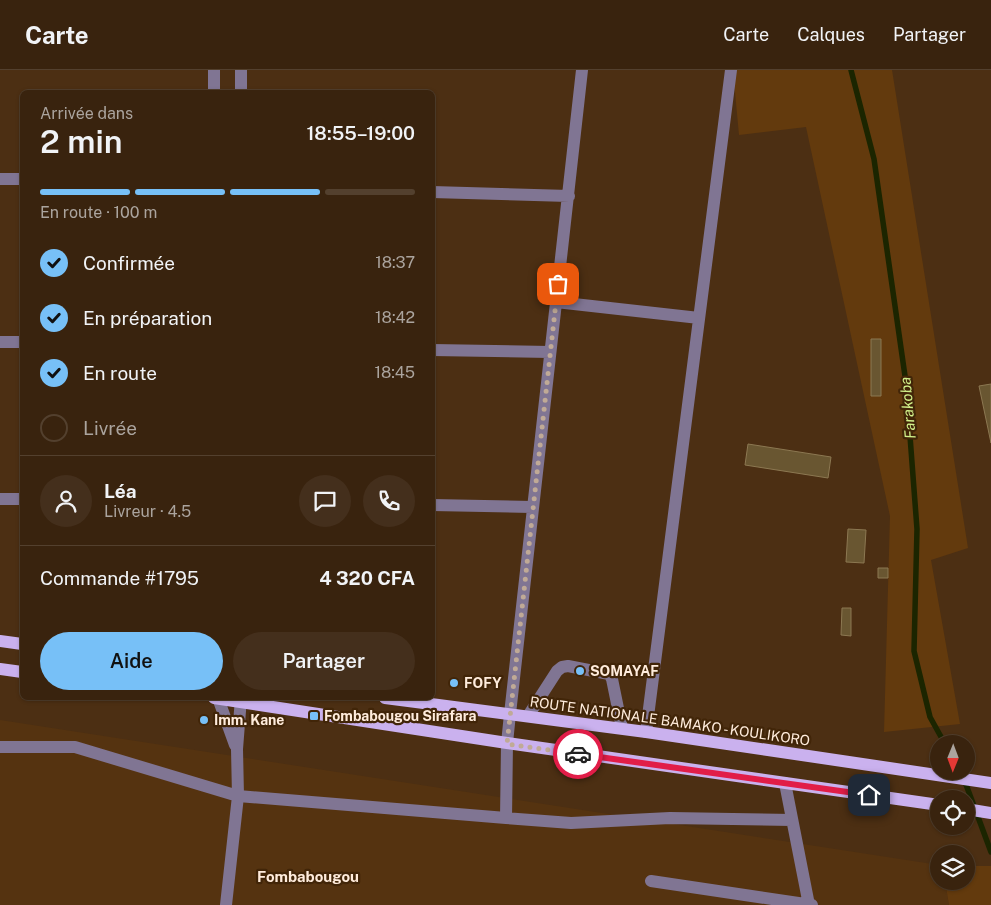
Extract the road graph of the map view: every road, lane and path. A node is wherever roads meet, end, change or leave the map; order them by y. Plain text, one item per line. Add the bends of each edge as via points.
1 (214, 70) edge
2 (241, 70) edge
3 (582, 70) edge
4 (731, 70) edge
5 (214, 90) edge
6 (241, 90) edge
7 (0, 179) edge
8 (20, 179) edge
9 (435, 192) edge
10 (569, 196) junction
11 (556, 302) junction
12 (699, 318) junction
13 (0, 342) edge
14 (20, 342) edge
15 (435, 350) edge
16 (550, 352) junction
17 (0, 499) edge
18 (20, 499) edge
19 (435, 505) edge
20 (532, 507) junction
21 (0, 641) edge
22 (20, 644) edge
23 (0, 669) edge
24 (20, 672) edge
25 (220, 700) edge
26 (241, 700) edge
27 (401, 700) edge
28 (510, 714) junction
29 (528, 716) junction
30 (622, 728) junction
31 (646, 732) junction
32 (507, 744) junction
33 (0, 747) edge
34 (237, 750) junction
35 (991, 782) edge
36 (785, 783) junction
37 (238, 796) junction
38 (930, 804) edge
39 (975, 810) edge
40 (991, 813) edge
41 (506, 818) junction
42 (792, 820) junction
43 (652, 881) dead end
44 (226, 905) edge
45 (810, 905) edge

1 - 5 street
2 - 6 street
3 - 10 street
4 - 12 street
7 - 8 street
9 - 10 street
10 - 11 street
11 - 12 street
11 - 16 street
12 - 31 street
13 - 14 street
15 - 16 street
16 - 20 street
17 - 18 street
19 - 20 street
20 - 28 street
21 - 22 main road
23 - 24 main road
25 - 34 street
26 - 32 main road
26 - 34 street
27 - 28 main road, ROUTE NATIONALE BAMAKO - KOULIKORO
28 - 29 main road, ROUTE NATIONALE BAMAKO - KOULIKORO
28 - 32 street
29 - 30 main road, ROUTE NATIONALE BAMAKO - KOULIKORO
29 - 30 street via 557,671 568,666 609,674
30 - 31 main road, ROUTE NATIONALE BAMAKO - KOULIKORO
31 - 35 main road, ROUTE NATIONALE BAMAKO - KOULIKORO
32 - 36 main road
32 - 41 street
33 - 37 street via 74,747
34 - 37 street
36 - 38 main road
36 - 42 street
37 - 41 street
37 - 44 street
39 - 40 main road
41 - 42 street via 571,823 670,818
42 - 45 street
43 - 45 street

